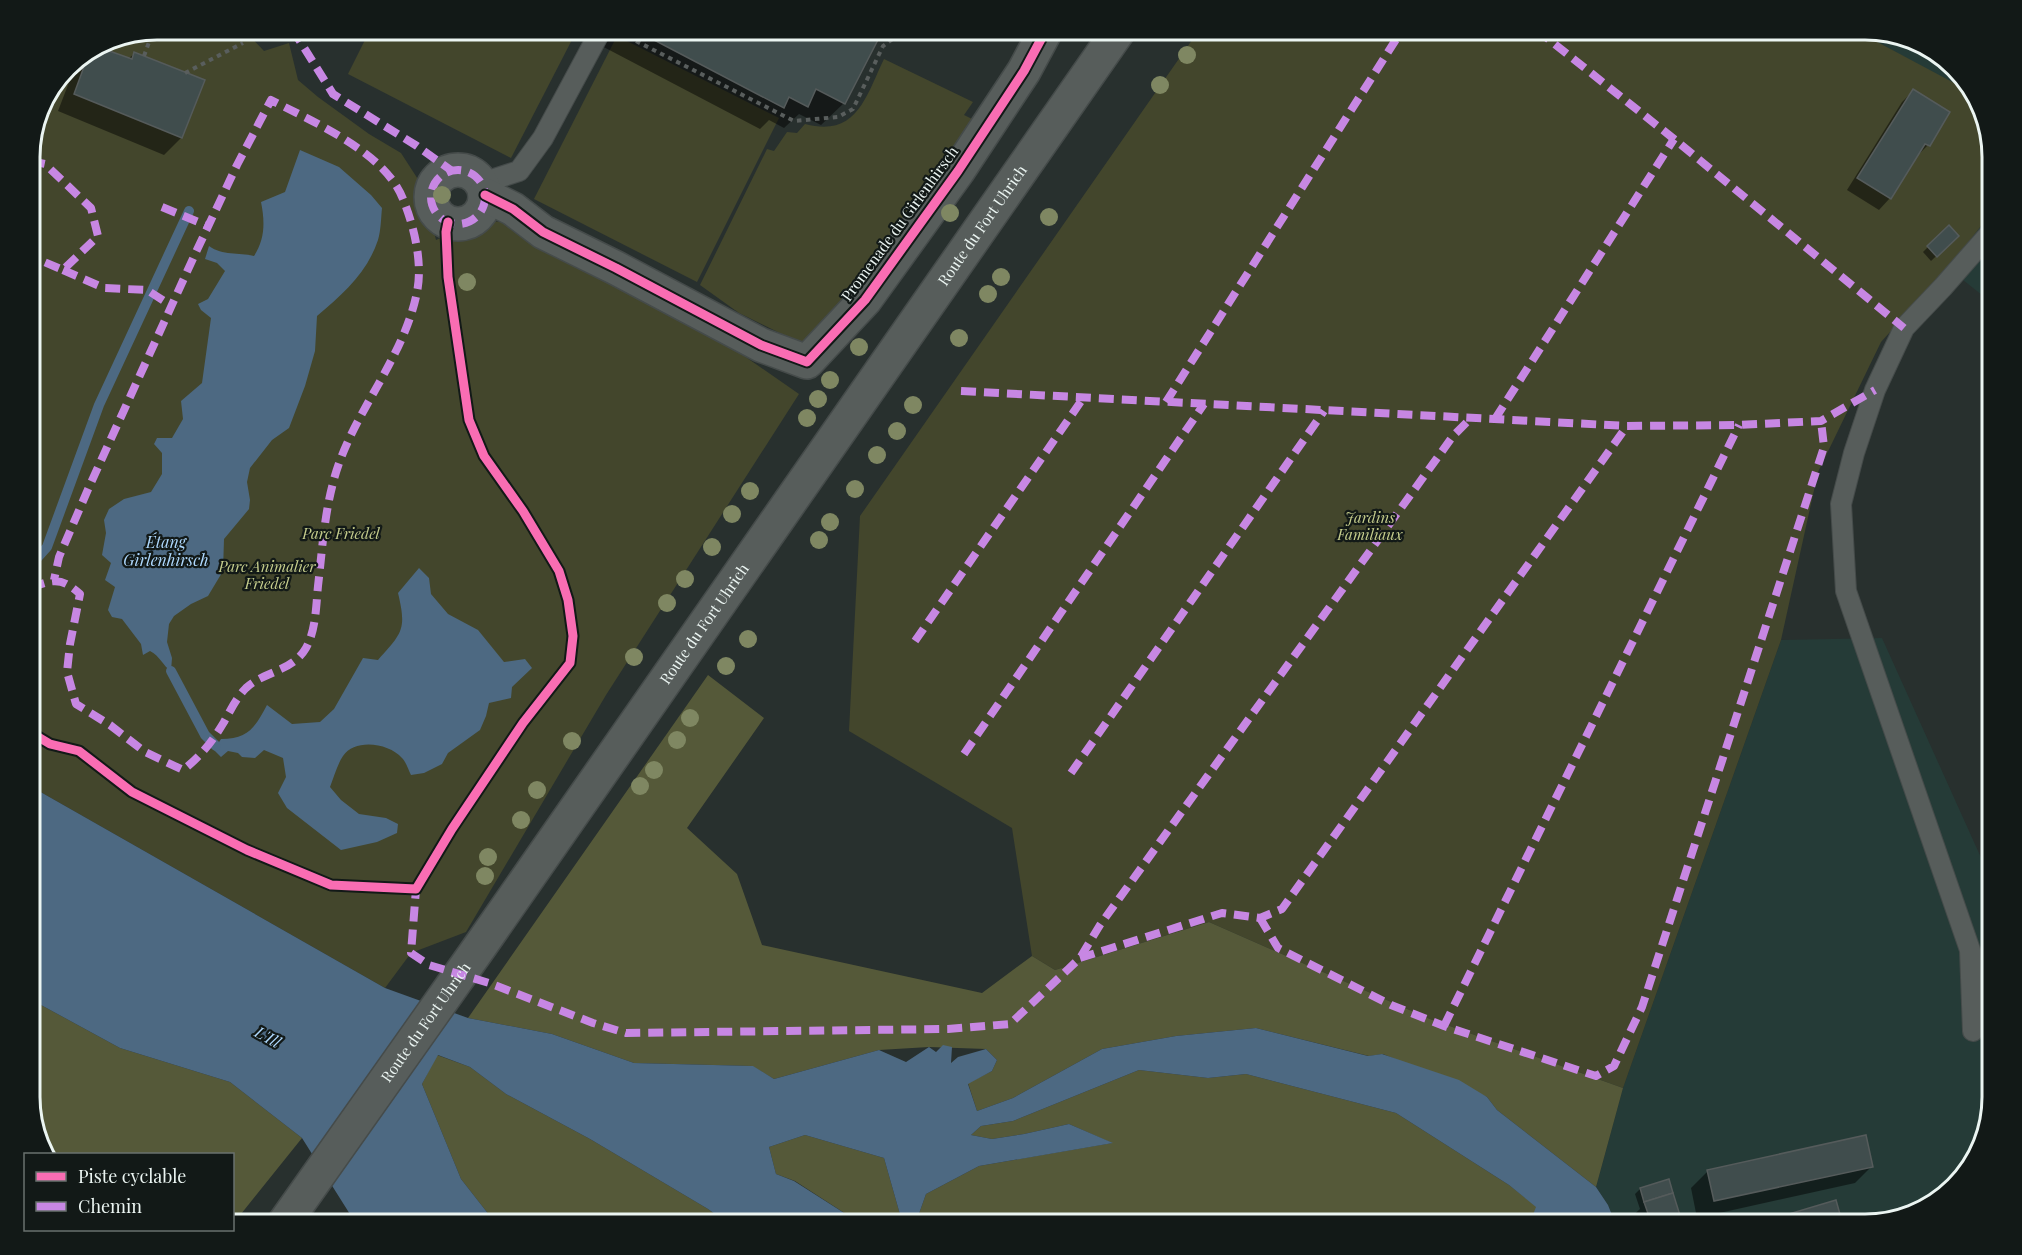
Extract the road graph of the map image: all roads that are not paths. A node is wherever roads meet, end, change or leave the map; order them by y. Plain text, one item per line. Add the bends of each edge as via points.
1 (596, 40) edge
2 (1041, 40) edge
3 (1112, 40) edge
4 (483, 189) joint
5 (1981, 243) edge
6 (1973, 1031) dead end
7 (290, 1214) edge

1 - 4 lane via 543,138 519,171
2 - 4 main road, Promenade du Girlenhirsch via 958,171 865,300 807,362 761,345 543,232
3 - 7 main road, Route du Fort Uhrich
5 - 6 lane via 1904,328 1875,390 1841,504 1846,591 1970,951

